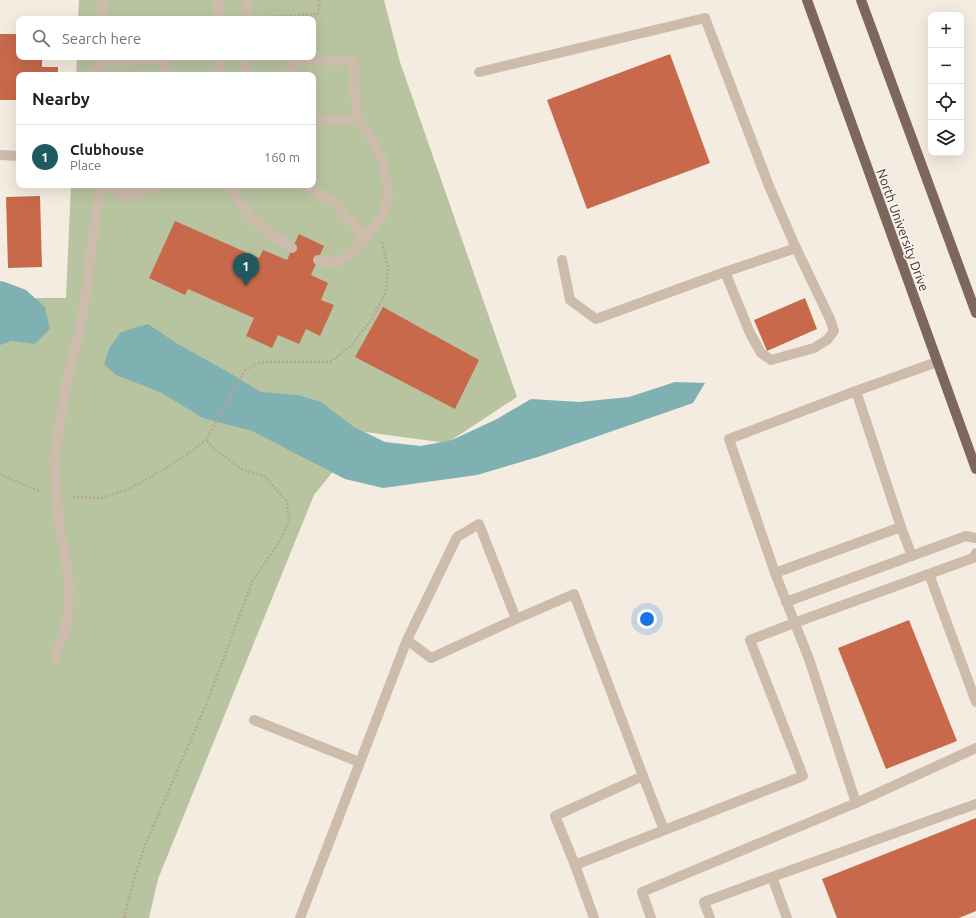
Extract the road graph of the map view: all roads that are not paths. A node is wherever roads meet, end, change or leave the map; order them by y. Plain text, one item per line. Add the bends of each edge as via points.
1 (103, 0) edge
2 (219, 0) edge
3 (246, 0) edge
4 (807, 0) edge
5 (861, 0) edge
6 (101, 16) edge
7 (219, 16) edge
8 (246, 16) edge
9 (98, 60) edge
10 (166, 60) edge
11 (219, 60) edge
12 (246, 60) edge
13 (291, 60) edge
14 (291, 60) edge
15 (316, 60) edge
16 (316, 60) edge
17 (96, 72) edge
18 (164, 72) edge
19 (219, 72) edge
20 (246, 72) edge
21 (291, 72) edge
22 (479, 72) dead end
23 (357, 120) junction
24 (316, 121) edge
25 (0, 155) edge
26 (16, 156) edge
27 (102, 188) edge
28 (109, 188) edge
29 (153, 188) edge
30 (232, 188) edge
31 (309, 188) edge
32 (366, 238) junction
33 (292, 248) dead end
34 (796, 248) junction
35 (318, 260) dead end
36 (562, 260) dead end
37 (725, 272) junction
38 (976, 313) edge
39 (937, 362) junction
40 (856, 391) junction
41 (957, 417) junction
42 (976, 448) edge
43 (976, 469) edge
44 (901, 527) junction
45 (976, 538) edge
46 (976, 553) edge
47 (912, 556) junction
48 (776, 573) junction
49 (929, 574) junction
50 (786, 602) junction
51 (516, 620) junction
52 (794, 623) junction
53 (407, 640) junction
54 (56, 657) dead end
55 (976, 702) edge
56 (254, 720) dead end
57 (976, 748) edge
58 (359, 762) junction
59 (643, 776) junction
60 (856, 802) junction
61 (976, 804) edge
62 (664, 830) junction
63 (575, 865) junction
64 (772, 877) junction
65 (300, 918) edge
66 (594, 918) edge
67 (651, 918) edge
68 (710, 918) edge
69 (787, 918) edge

1 - 6 street
2 - 7 street
3 - 8 street
4 - 39 main road, North University Drive
5 - 38 main road
9 - 17 street
10 - 18 street
11 - 19 street
12 - 20 street
13 - 21 street
14 - 15 street
16 - 23 street via 353,60
22 - 34 street via 705,18 769,186
23 - 24 street
23 - 32 street via 382,158 389,193 383,215
25 - 26 street
27 - 54 street via 82,320 66,385 54,460 60,532 69,588 68,615
28 - 29 street via 128,196
30 - 33 street via 249,216 273,237
31 - 32 street via 331,200
32 - 35 street via 339,261
34 - 37 street
34 - 37 street via 834,331 827,340 814,348 771,360 761,353
36 - 37 street via 570,300 596,319
39 - 40 street
39 - 41 main road, North University Drive
40 - 44 street
40 - 48 street via 729,439
41 - 42 main road
41 - 43 main road, North University Drive
44 - 47 street
44 - 48 street
45 - 47 street via 966,536
46 - 49 street via 973,558
47 - 50 street
48 - 50 street
49 - 52 street
49 - 55 street
50 - 52 street
51 - 53 street via 431,658
51 - 53 street via 479,524 457,537
51 - 59 street via 574,594
52 - 60 street via 809,659
52 - 62 street via 750,640 803,776
53 - 58 street
56 - 58 street
57 - 60 street
58 - 65 street
59 - 62 street
59 - 63 street via 555,816
60 - 67 street via 642,892
61 - 64 street
62 - 63 street
63 - 66 street
64 - 68 street via 704,902
64 - 69 street

